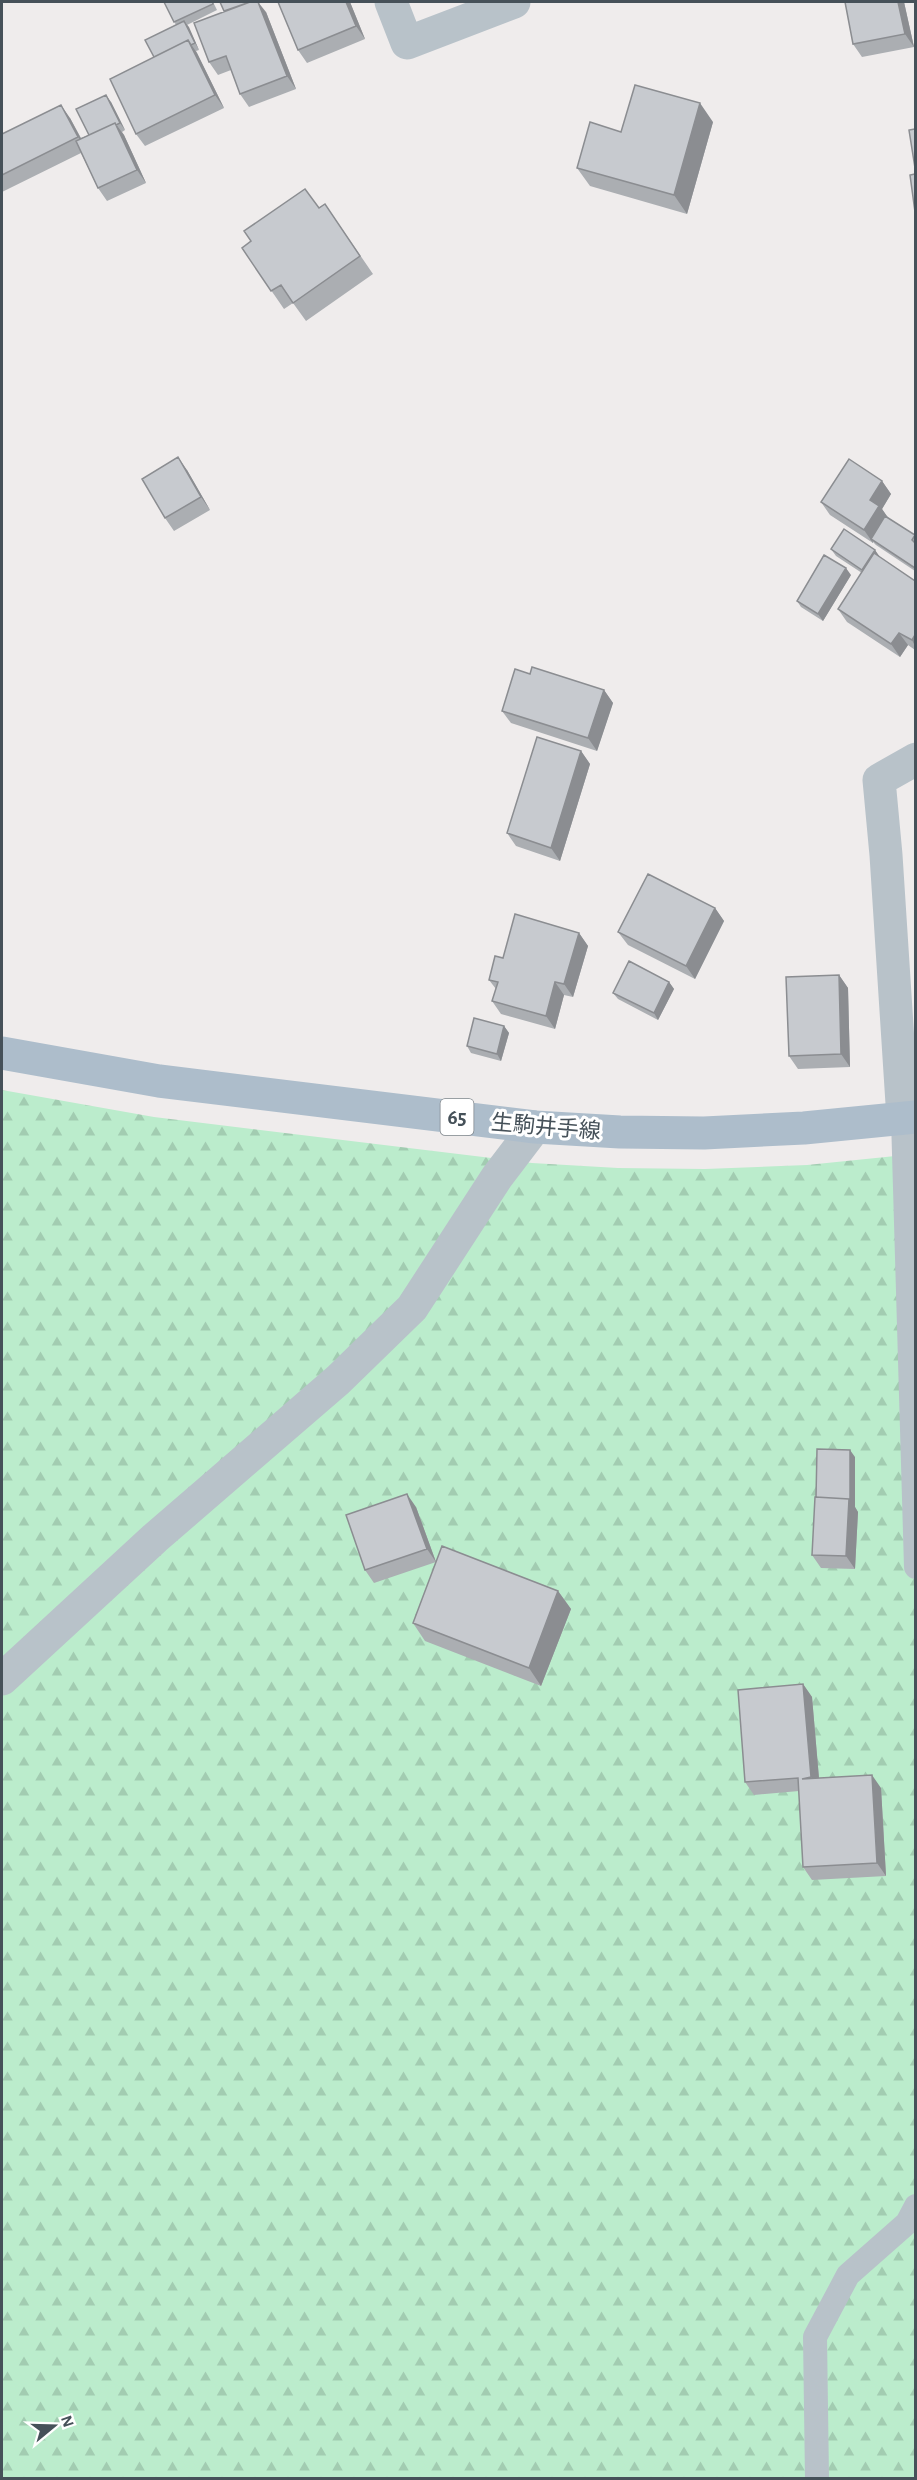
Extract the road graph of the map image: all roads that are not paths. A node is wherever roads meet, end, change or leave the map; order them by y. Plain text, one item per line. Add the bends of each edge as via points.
1 (391, 2) edge
2 (514, 2) edge
3 (915, 759) edge
4 (2, 1053) edge
5 (909, 1118) edge
6 (535, 1127) junction
7 (915, 1567) edge
8 (2, 1679) edge
9 (915, 2206) edge
10 (817, 2478) edge

1 - 2 street via 407,43
3 - 5 street via 879,780
4 - 6 main road, 生駒井手線 / 65 via 159,1081
5 - 6 main road, 生駒井手線 / 65 via 704,1133
5 - 7 lane
6 - 8 street via 497,1177 412,1308 338,1380 155,1538
9 - 10 lane via 907,2223 848,2275 815,2337

